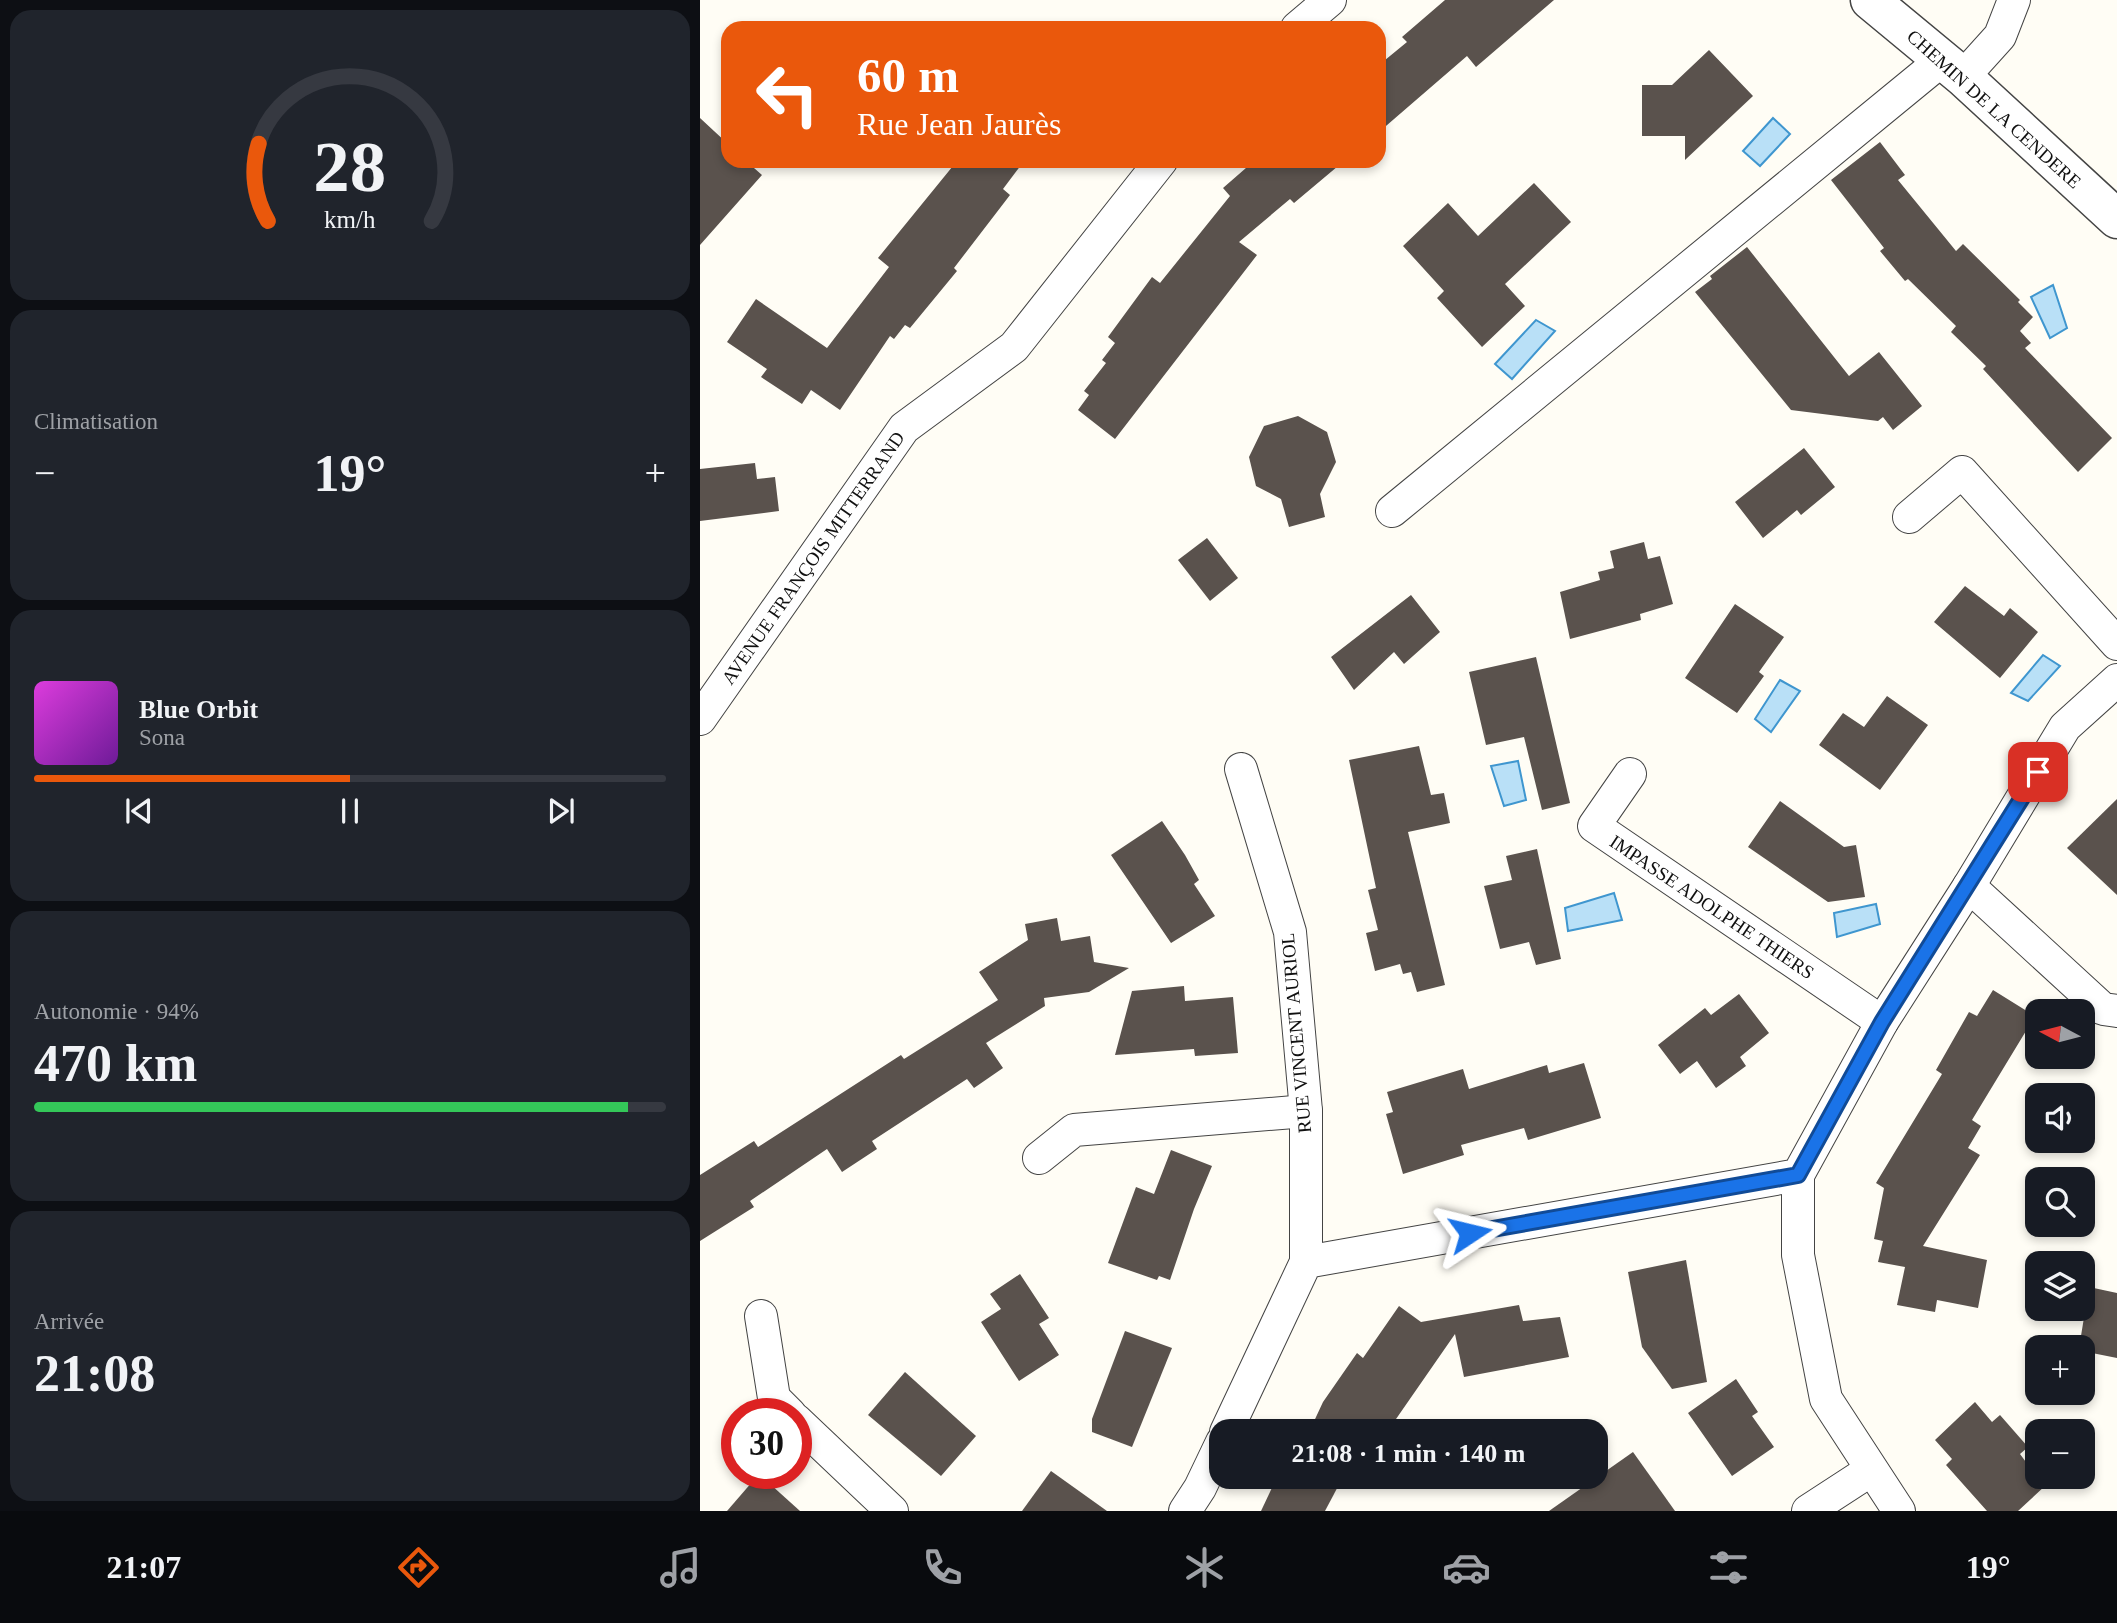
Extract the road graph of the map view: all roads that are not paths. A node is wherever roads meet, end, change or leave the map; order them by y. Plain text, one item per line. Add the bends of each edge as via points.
1 (1330, 0) edge
2 (1870, 0) edge
3 (2014, 0) edge
4 (1305, 21) edge
5 (1952, 69) junction
6 (1155, 168) edge
7 (2117, 219) edge
8 (1392, 511) dead end
9 (1909, 517) dead end
10 (2117, 644) edge
11 (2117, 680) edge
12 (700, 719) edge
13 (1241, 769) dead end
14 (1630, 774) dead end
15 (1969, 886) junction
16 (2117, 1012) edge
17 (1882, 1022) junction
18 (1306, 1111) junction
19 (1039, 1158) dead end
20 (1798, 1175) junction
21 (1306, 1262) junction
22 (761, 1316) dead end
23 (774, 1398) edge
24 (1232, 1419) edge
25 (812, 1435) edge
26 (1209, 1468) edge
27 (1871, 1470) junction
28 (892, 1511) edge
29 (1185, 1511) edge
30 (1808, 1511) edge
31 (1899, 1511) edge

1 - 4 street
2 - 5 street, CHEMIN DE LA CENDERE
3 - 5 street via 2000,36
5 - 7 street, CHEMIN DE LA CENDERE
5 - 8 street
6 - 12 street, AVENUE FRANÇOIS MITTERRAND via 1014,347 904,428
9 - 10 street via 1962,472
11 - 15 street via 2066,727
13 - 18 street, RUE VINCENT AURIOL via 1290,932
14 - 17 street, IMPASSE ADOLPHE THIERS via 1594,825
15 - 16 street via 2103,1009
15 - 17 street
17 - 20 street
18 - 19 street via 1074,1130
18 - 21 street, RUE VINCENT AURIOL
20 - 21 street
20 - 27 street via 1798,1255 1826,1399
21 - 24 street
22 - 23 street
25 - 28 street
26 - 29 street
27 - 30 street
27 - 31 street

